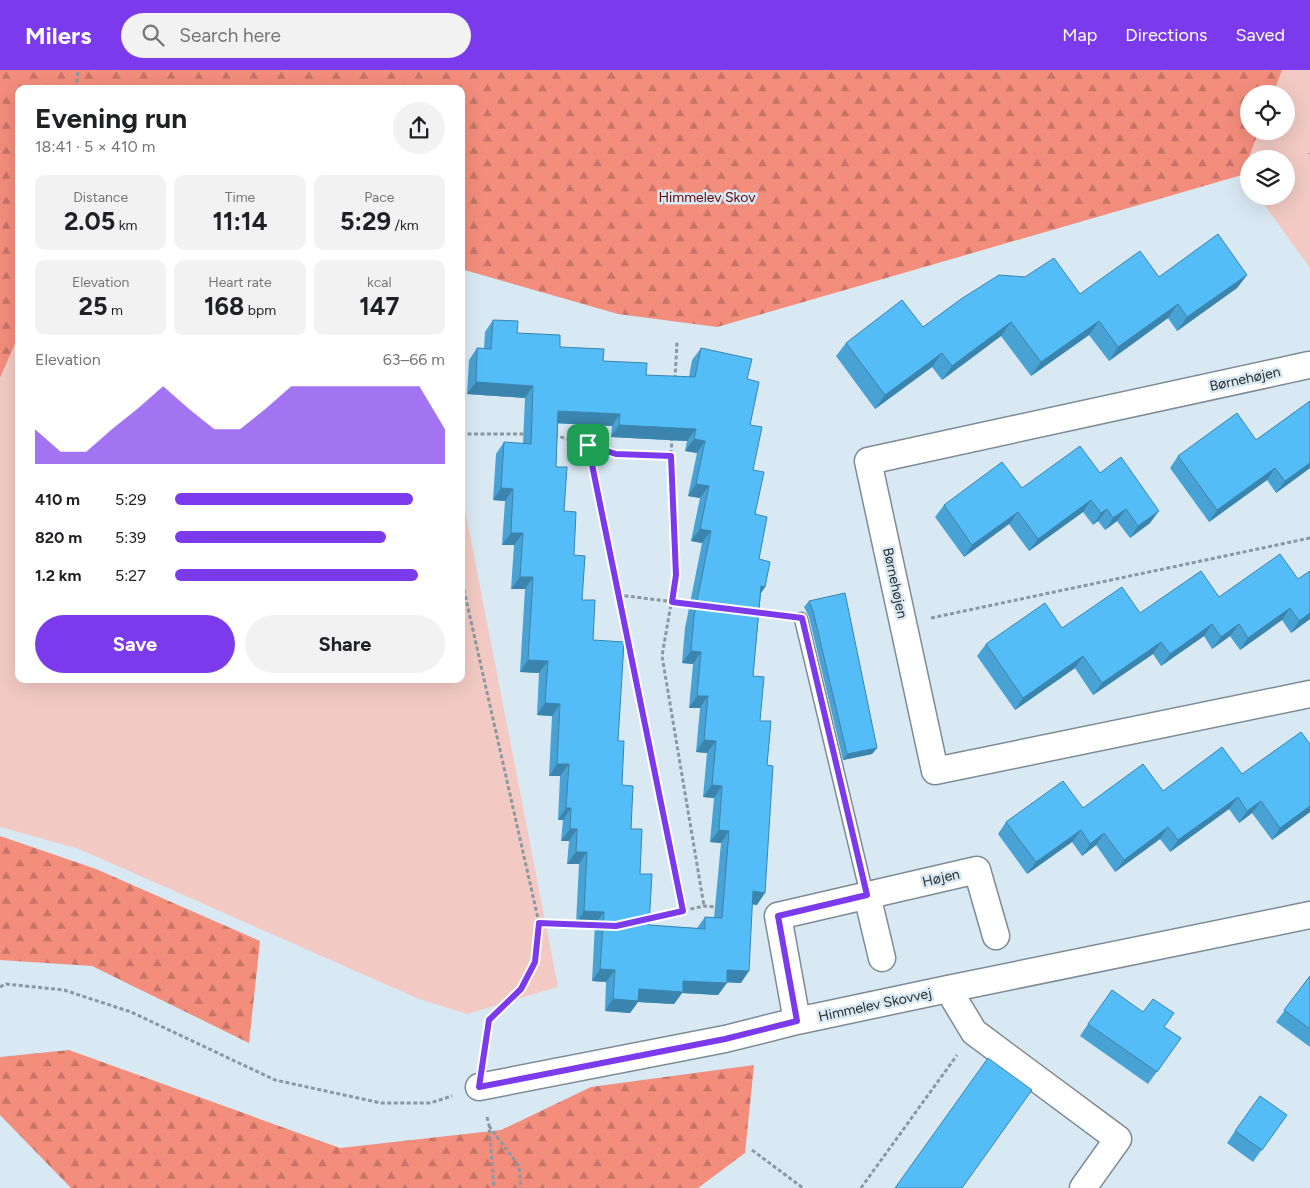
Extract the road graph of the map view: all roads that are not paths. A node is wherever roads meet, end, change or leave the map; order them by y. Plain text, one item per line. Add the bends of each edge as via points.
1 (1309, 365) edge
2 (802, 618) road end
3 (1310, 694) edge
4 (867, 895) junction
5 (1310, 916) edge
6 (996, 936) dead end
7 (882, 958) dead end
8 (948, 989) junction
9 (797, 1021) junction
10 (479, 1087) road end
11 (1083, 1188) edge

1 - 3 street, Børnehøjen via 868,461 935,771
2 - 4 lane
4 - 6 street, Højen via 977,870
4 - 7 street
4 - 9 street, Højen via 778,916
5 - 8 street, Himmelev Skovvej
8 - 9 street, Himmelev Skovvej
8 - 11 street, Himmelev Skovvej via 974,1032 1118,1139
9 - 10 street, Himmelev Skovvej via 725,1039

